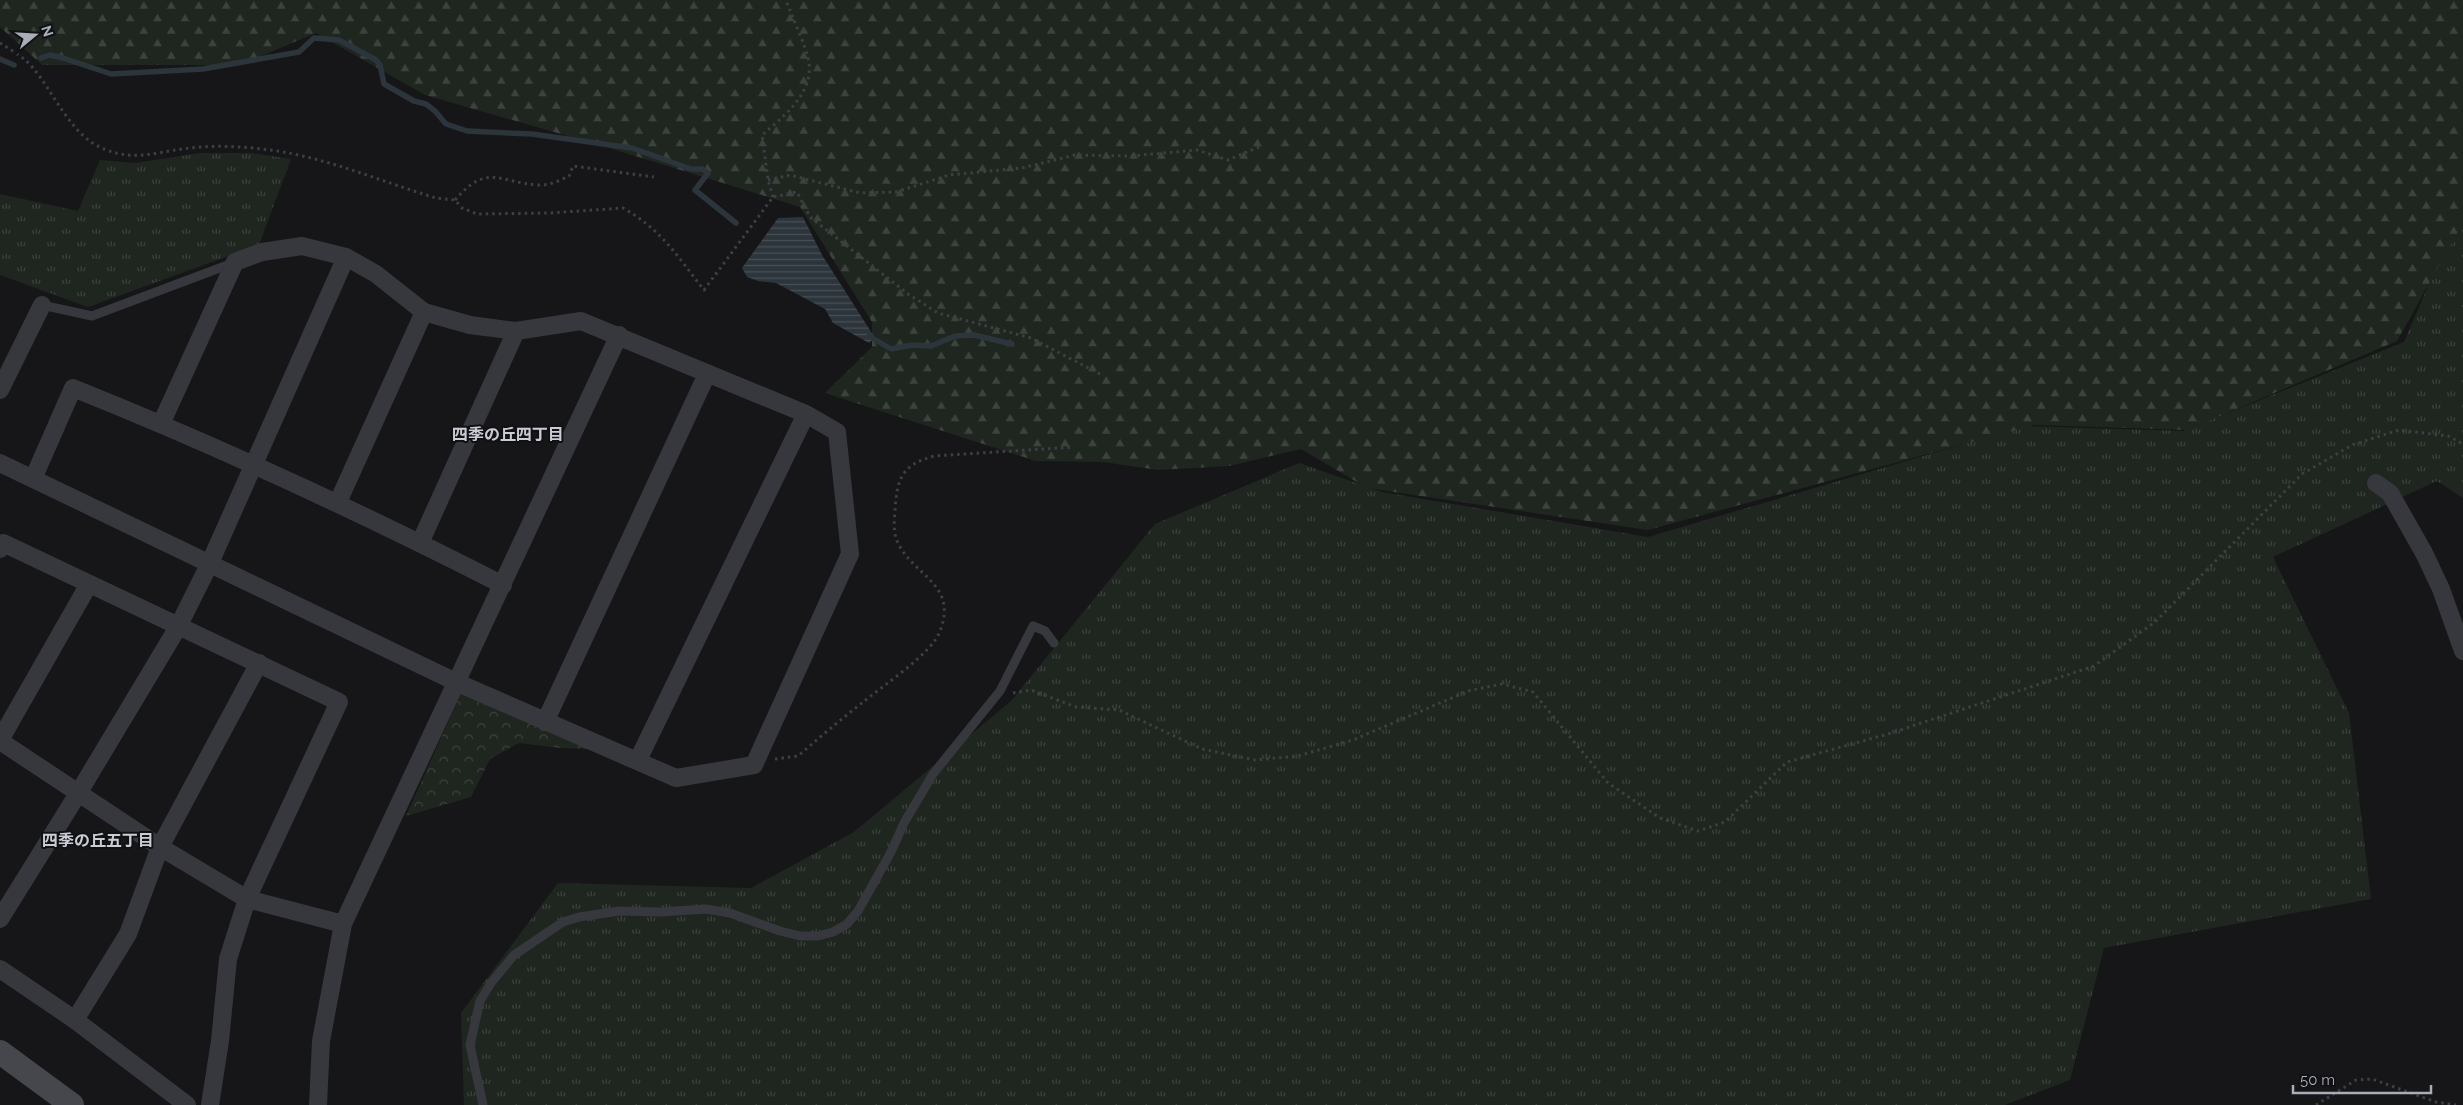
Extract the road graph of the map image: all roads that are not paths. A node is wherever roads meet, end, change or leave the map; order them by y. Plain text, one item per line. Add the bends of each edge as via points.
1 (346, 257) junction
2 (235, 262) junction
3 (42, 305) joint
4 (424, 312) junction
5 (516, 331) junction
6 (619, 335) junction
7 (707, 374) junction
8 (0, 390) edge
9 (806, 414) junction
10 (161, 424) junction
11 (0, 463) edge
12 (254, 464) junction
13 (33, 479) junction
14 (2376, 483) dead end
15 (338, 502) junction
16 (420, 543) junction
17 (0, 548) edge
18 (209, 565) junction
19 (89, 584) junction
20 (503, 585) junction
21 (178, 627) junction
22 (1054, 642) dead end
23 (2463, 651) edge
24 (259, 662) junction
25 (458, 683) junction
26 (545, 722) junction
27 (0, 741) edge
28 (638, 760) junction
29 (79, 792) junction
30 (160, 848) junction
31 (247, 899) junction
32 (0, 919) edge
33 (343, 924) junction
34 (0, 969) edge
35 (75, 1020) junction
36 (0, 1052) edge
37 (72, 1105) edge
38 (187, 1105) edge
39 (210, 1105) edge
40 (318, 1105) edge
41 (483, 1105) edge

1 - 2 street via 302,246 262,252
1 - 4 street via 376,274
1 - 12 street
2 - 3 lane via 92,316
2 - 10 street
3 - 8 street
4 - 5 street via 470,325
4 - 15 street
5 - 6 street via 581,321
5 - 16 street
6 - 7 street
6 - 20 street
7 - 9 street
7 - 26 street
9 - 28 street
9 - 28 street via 836,432 850,554 754,765 676,778
10 - 12 street
10 - 13 street via 73,388
11 - 13 street
12 - 15 street
12 - 18 street
13 - 18 street
14 - 23 street via 2390,493 2424,553
15 - 16 street
16 - 20 street
17 - 19 street via 3,543
18 - 21 street
18 - 25 street
19 - 21 street
19 - 27 street
20 - 25 street
21 - 24 street
21 - 29 street
22 - 41 lane via 1045,630 1033,626 1000,691 933,774 858,911 847,924 818,936 800,936 730,913 706,909 619,911 579,916 563,922 514,955 491,983 476,1015 470,1045
24 - 30 street
24 - 31 street via 339,702
25 - 26 street
25 - 33 street
26 - 28 street
27 - 29 street
29 - 30 street
29 - 32 street
30 - 31 street
30 - 35 street via 128,934
31 - 33 street
31 - 39 street via 228,959
33 - 40 street via 321,1041
34 - 35 street
35 - 38 street
36 - 37 street

